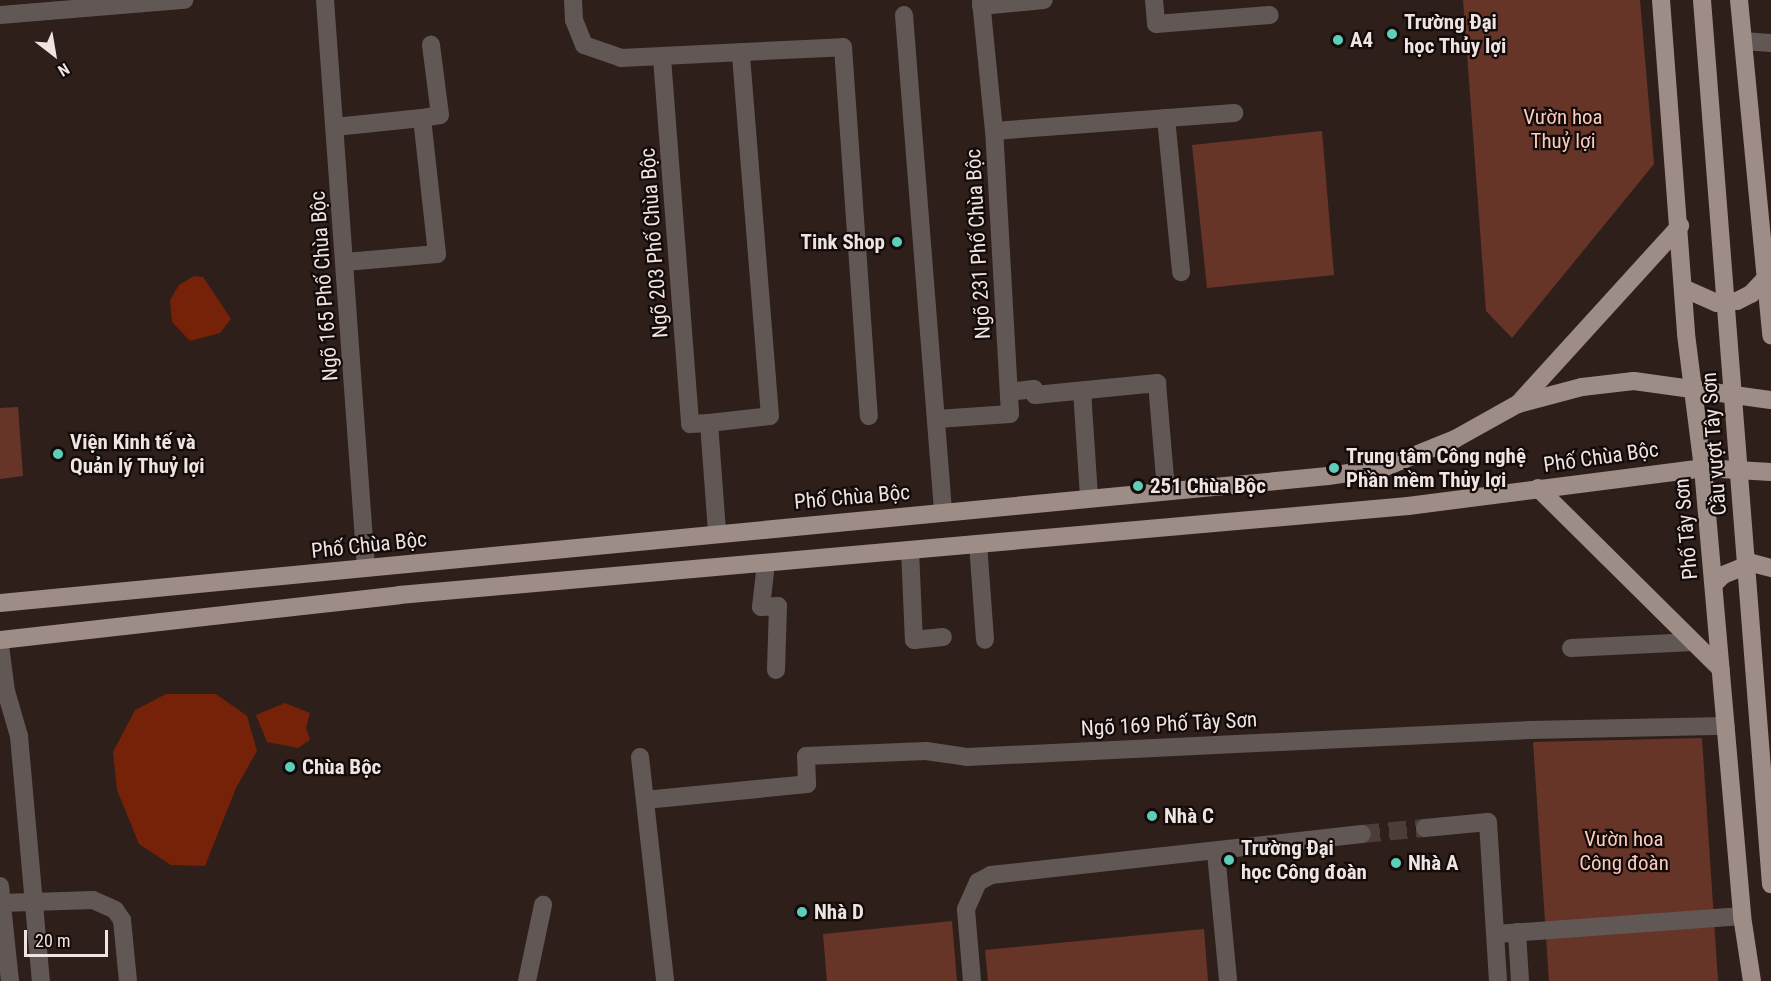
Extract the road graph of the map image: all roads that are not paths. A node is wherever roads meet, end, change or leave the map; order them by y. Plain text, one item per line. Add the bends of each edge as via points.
1 (184, 0) edge
2 (325, 0) edge
3 (573, 0) edge
4 (1044, 0) edge
5 (1154, 0) edge
6 (1661, 0) edge
7 (1702, 0) edge
8 (1739, 0) edge
9 (981, 3) edge
10 (0, 15) edge
11 (904, 15) dead end
12 (1270, 15) dead end
13 (1743, 41) junction
14 (1771, 43) edge
15 (431, 45) dead end
16 (741, 52) junction
17 (662, 58) junction
18 (1234, 113) dead end
19 (422, 118) junction
20 (1166, 118) junction
21 (335, 127) junction
22 (994, 131) junction
23 (1680, 226) junction
24 (1765, 234) edge
25 (345, 262) junction
26 (1181, 272) dead end
27 (1765, 279) junction
28 (1683, 288) junction
29 (1771, 335) edge
30 (1693, 388) junction
31 (1082, 391) junction
32 (1009, 392) junction
33 (1771, 400) edge
34 (1518, 404) junction
35 (869, 416) dead end
36 (937, 419) junction
37 (709, 423) junction
38 (1703, 468) junction
39 (1771, 472) edge
40 (1538, 488) junction
41 (1166, 491) junction
42 (1089, 496) junction
43 (943, 511) junction
44 (717, 532) junction
45 (978, 544) junction
46 (910, 550) junction
47 (766, 563) junction
48 (366, 568) junction
49 (1771, 568) edge
50 (1714, 584) junction
51 (0, 603) edge
52 (943, 637) dead end
53 (0, 640) edge
54 (985, 640) dead end
55 (1694, 642) junction
56 (0, 646) edge
57 (1571, 648) dead end
58 (1721, 669) junction
59 (776, 670) dead end
60 (3, 698) edge
61 (1726, 726) junction
62 (640, 757) dead end
63 (645, 800) junction
64 (1425, 828) tunnel mouth
65 (1362, 834) tunnel mouth
66 (1216, 853) junction
67 (1771, 884) edge
68 (1, 895) edge
69 (35, 899) junction
70 (543, 905) dead end
71 (1742, 916) junction
72 (1517, 932) junction
73 (1496, 934) junction
74 (10, 981) edge
75 (41, 981) edge
76 (128, 981) edge
77 (527, 981) edge
78 (665, 981) edge
79 (972, 981) edge
80 (1228, 981) edge
81 (1498, 981) edge
82 (1520, 981) edge
83 (1752, 981) edge

1 - 10 street
2 - 21 street, Ngõ 165 Phố Chùa Bộc
3 - 17 street via 574,20 584,45 621,58
4 - 9 street
5 - 12 street via 1156,24
6 - 23 main road, Phố Tây Sơn
7 - 67 main road, Cầu vượt Tây Sơn, bridge
8 - 13 main road
9 - 22 street, Ngõ 231 Phố Chùa Bộc
11 - 36 street
13 - 14 street
13 - 24 main road
15 - 19 street via 440,115
16 - 17 street
16 - 35 street via 843,47
16 - 37 street via 770,416
17 - 37 street, Ngõ 203 Phố Chùa Bộc via 690,424
18 - 20 street
19 - 21 street
19 - 25 street via 437,254
20 - 22 street
20 - 26 street
21 - 25 street, Ngõ 165 Phố Chùa Bộc
22 - 32 street, Ngõ 231 Phố Chùa Bộc
23 - 28 main road, Phố Tây Sơn
23 - 34 main road
24 - 27 main road
25 - 48 street, Ngõ 165 Phố Chùa Bộc
27 - 28 main road via 1751,294 1737,301 1717,303
27 - 29 main road
28 - 30 main road, Phố Tây Sơn
30 - 33 main road, Phố Chùa Bộc
30 - 34 main road, Phố Chùa Bộc via 1634,381 1582,387
30 - 38 main road, Phố Tây Sơn
31 - 32 street via 1035,395 1034,389
31 - 41 street via 1157,383
31 - 42 street
32 - 36 street, Ngõ 231 Phố Chùa Bộc via 1010,414
34 - 41 main road, Phố Chùa Bộc via 1455,439 1383,468
36 - 43 street
37 - 44 street
38 - 39 main road, Phố Chùa Bộc
38 - 40 main road, Phố Chùa Bộc
38 - 50 main road, Phố Tây Sơn
40 - 45 main road, Phố Chùa Bộc via 1408,506
40 - 55 main road
41 - 42 main road, Phố Chùa Bộc
42 - 43 main road, Phố Chùa Bộc
43 - 44 main road, Phố Chùa Bộc
44 - 48 main road, Phố Chùa Bộc
45 - 46 main road, Phố Chùa Bộc
45 - 54 street
46 - 47 main road, Phố Chùa Bộc
46 - 52 street via 914,640
47 - 53 main road, Phố Chùa Bộc via 399,595
47 - 59 street via 761,607 778,606
48 - 51 main road, Phố Chùa Bộc
49 - 50 main road via 1752,563 1723,575
50 - 58 main road, Phố Tây Sơn
55 - 57 street
55 - 58 main road
56 - 60 street
58 - 61 main road, Phố Tây Sơn
60 - 69 street via 19,736
61 - 63 street, Ngõ 169 Phố Tây Sơn via 1529,730 967,757 926,751 806,756 807,784
61 - 71 main road, Phố Tây Sơn
62 - 63 street
63 - 78 street
64 - 73 street via 1488,822
65 - 66 street
66 - 79 street via 991,875 978,882 969,894 966,909
66 - 80 street
68 - 69 street
68 - 74 street
69 - 75 street
69 - 76 street via 93,900 115,910 122,920
70 - 77 street
71 - 72 street
71 - 83 main road, Phố Tây Sơn
72 - 73 street
72 - 82 street
73 - 81 street

